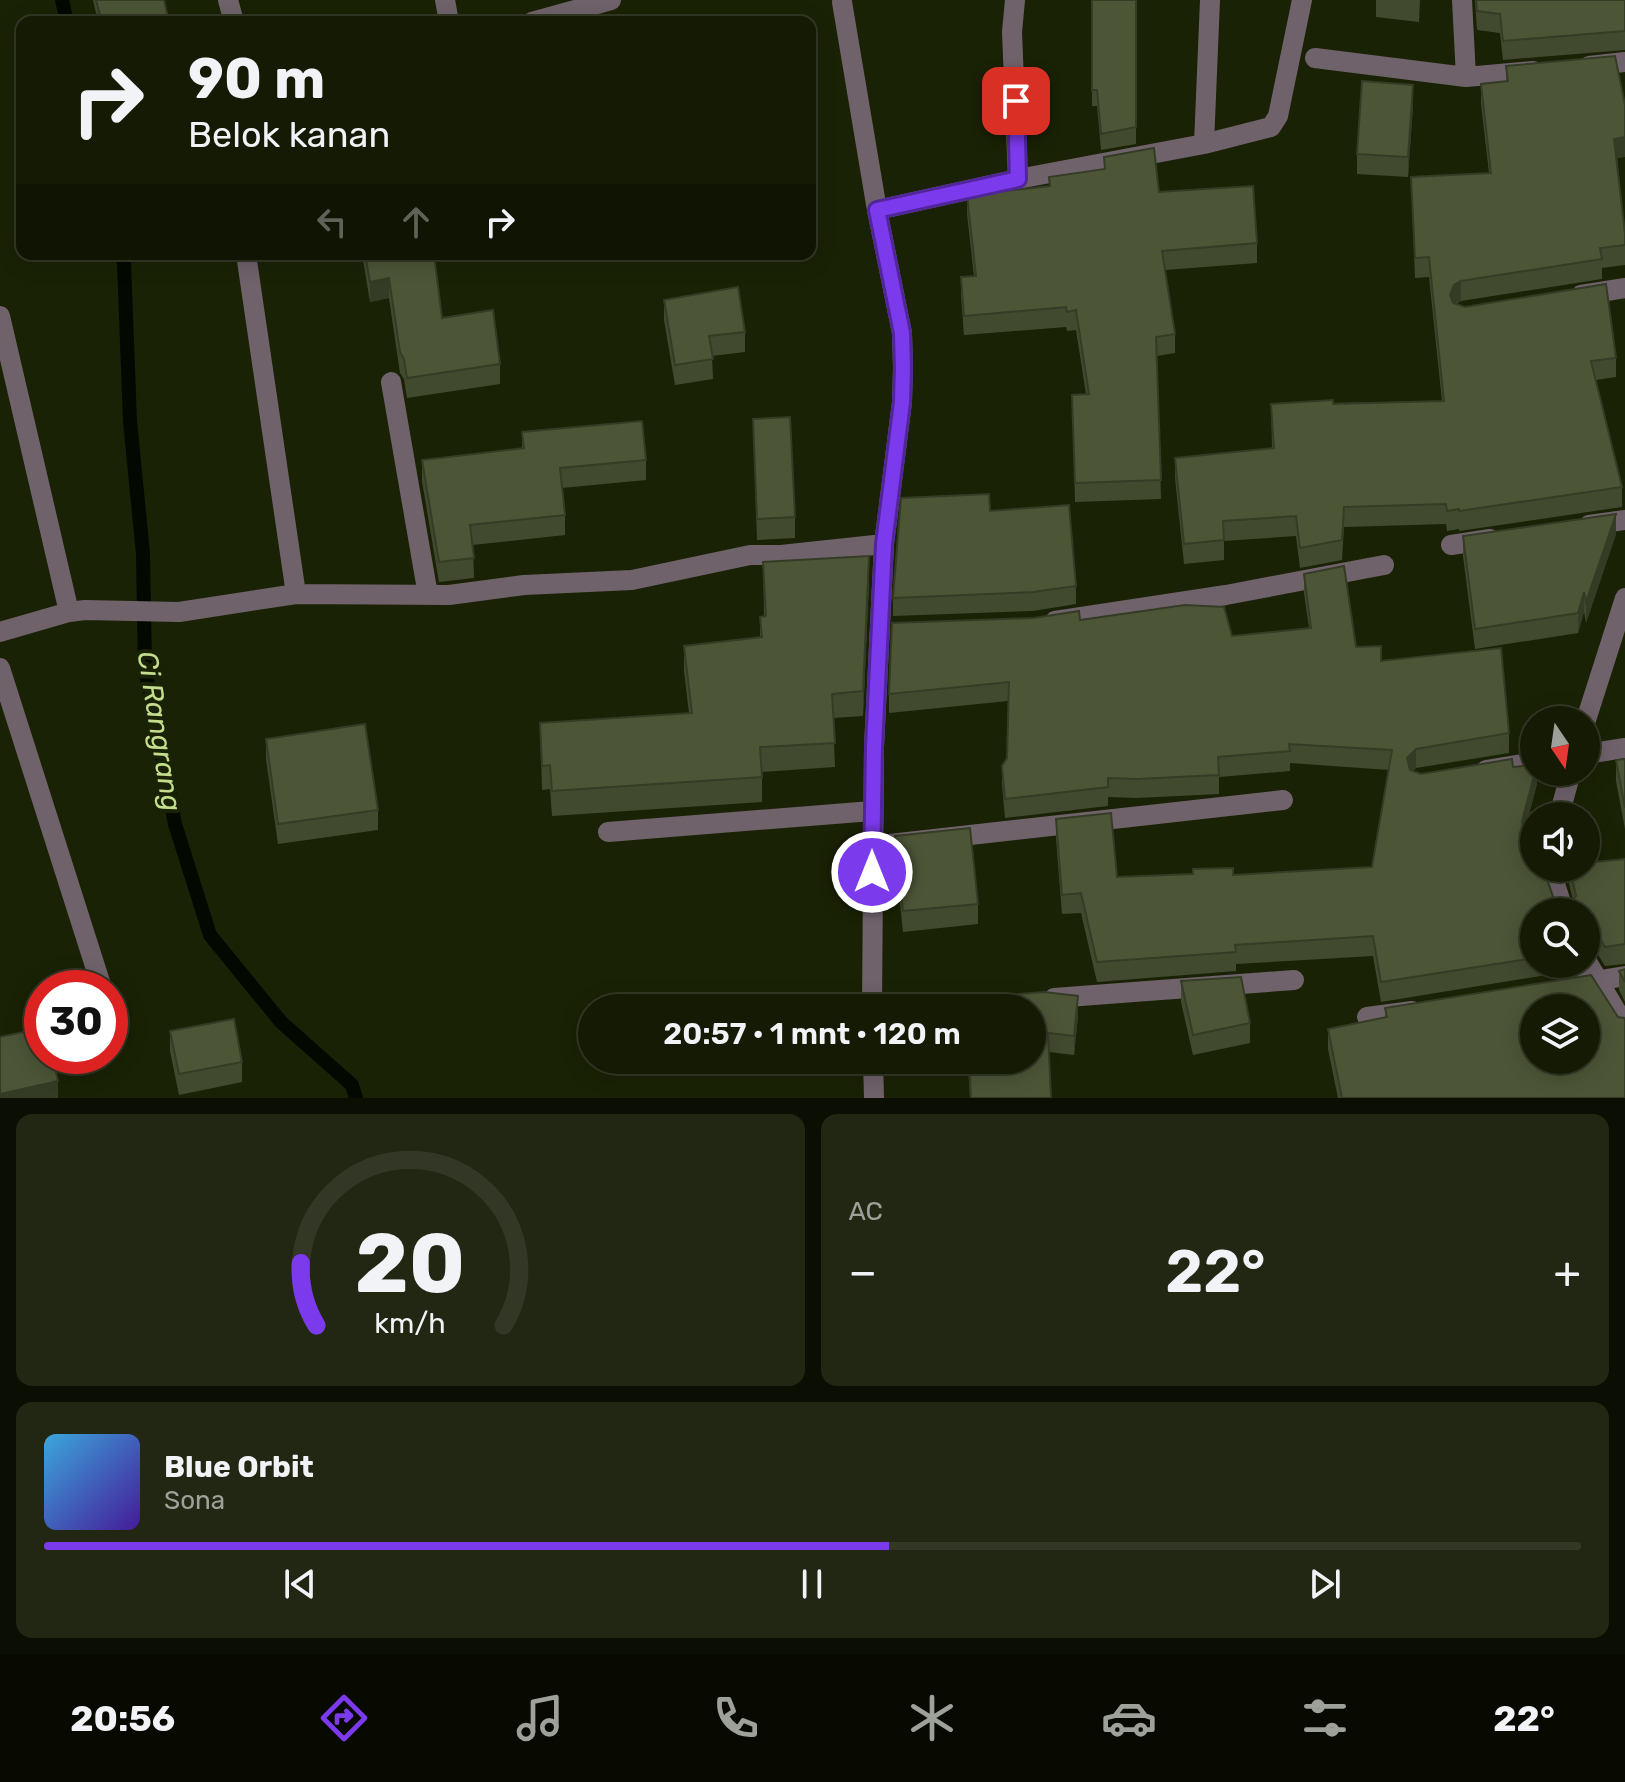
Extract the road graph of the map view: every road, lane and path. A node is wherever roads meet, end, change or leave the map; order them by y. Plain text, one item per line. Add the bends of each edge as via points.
1 (611, 0) edge
2 (1015, 0) edge
3 (1210, 0) edge
4 (1302, 0) edge
5 (1462, 0) edge
6 (842, 2) edge
7 (575, 6) edge
8 (548, 16) edge
9 (1315, 58) dead end
10 (1625, 62) edge
11 (1466, 77) junction
12 (1204, 144) junction
13 (1018, 179) junction
14 (877, 210) junction
15 (247, 260) edge
16 (1625, 288) edge
17 (1564, 298) edge
18 (0, 316) edge
19 (391, 382) dead end
20 (1625, 520) edge
21 (1563, 529) edge
22 (1506, 537) edge
23 (884, 544) junction
24 (1451, 545) dead end
25 (1384, 565) dead end
26 (296, 594) junction
27 (428, 595) junction
28 (1625, 598) edge
29 (69, 612) junction
30 (1034, 624) edge
31 (879, 630) junction
32 (905, 630) edge
33 (0, 632) edge
34 (0, 668) edge
35 (1590, 706) edge
36 (1625, 748) edge
37 (1600, 752) edge
38 (1520, 764) edge
39 (1462, 774) edge
40 (1283, 800) dead end
41 (872, 811) junction
42 (608, 832) dead end
43 (872, 846) junction
44 (96, 970) edge
45 (1625, 976) edge
46 (1294, 980) dead end
47 (1597, 980) junction
48 (1557, 987) edge
49 (872, 994) edge
50 (1046, 999) edge
51 (1427, 1008) edge
52 (1367, 1017) edge
53 (1625, 1026) edge
54 (873, 1074) edge
55 (874, 1098) edge

1 - 7 street
2 - 13 street
3 - 12 street
4 - 12 street via 1274,124
5 - 11 street
6 - 14 street
7 - 8 street
9 - 11 street
10 - 11 street
12 - 13 street
13 - 14 street
14 - 23 street via 902,333 903,368
15 - 26 street
16 - 17 street
18 - 29 street
19 - 27 street
20 - 21 street
22 - 24 street
23 - 27 street via 750,555 632,580
23 - 31 street
25 - 30 street
26 - 27 street
26 - 29 street via 179,612
28 - 35 street
29 - 33 street
31 - 32 street
31 - 41 street
34 - 44 street
36 - 37 street
38 - 39 street
40 - 43 street
41 - 42 street
41 - 43 street
43 - 49 street
45 - 47 street
46 - 50 street
47 - 48 street
47 - 53 street
51 - 52 street
54 - 55 street

